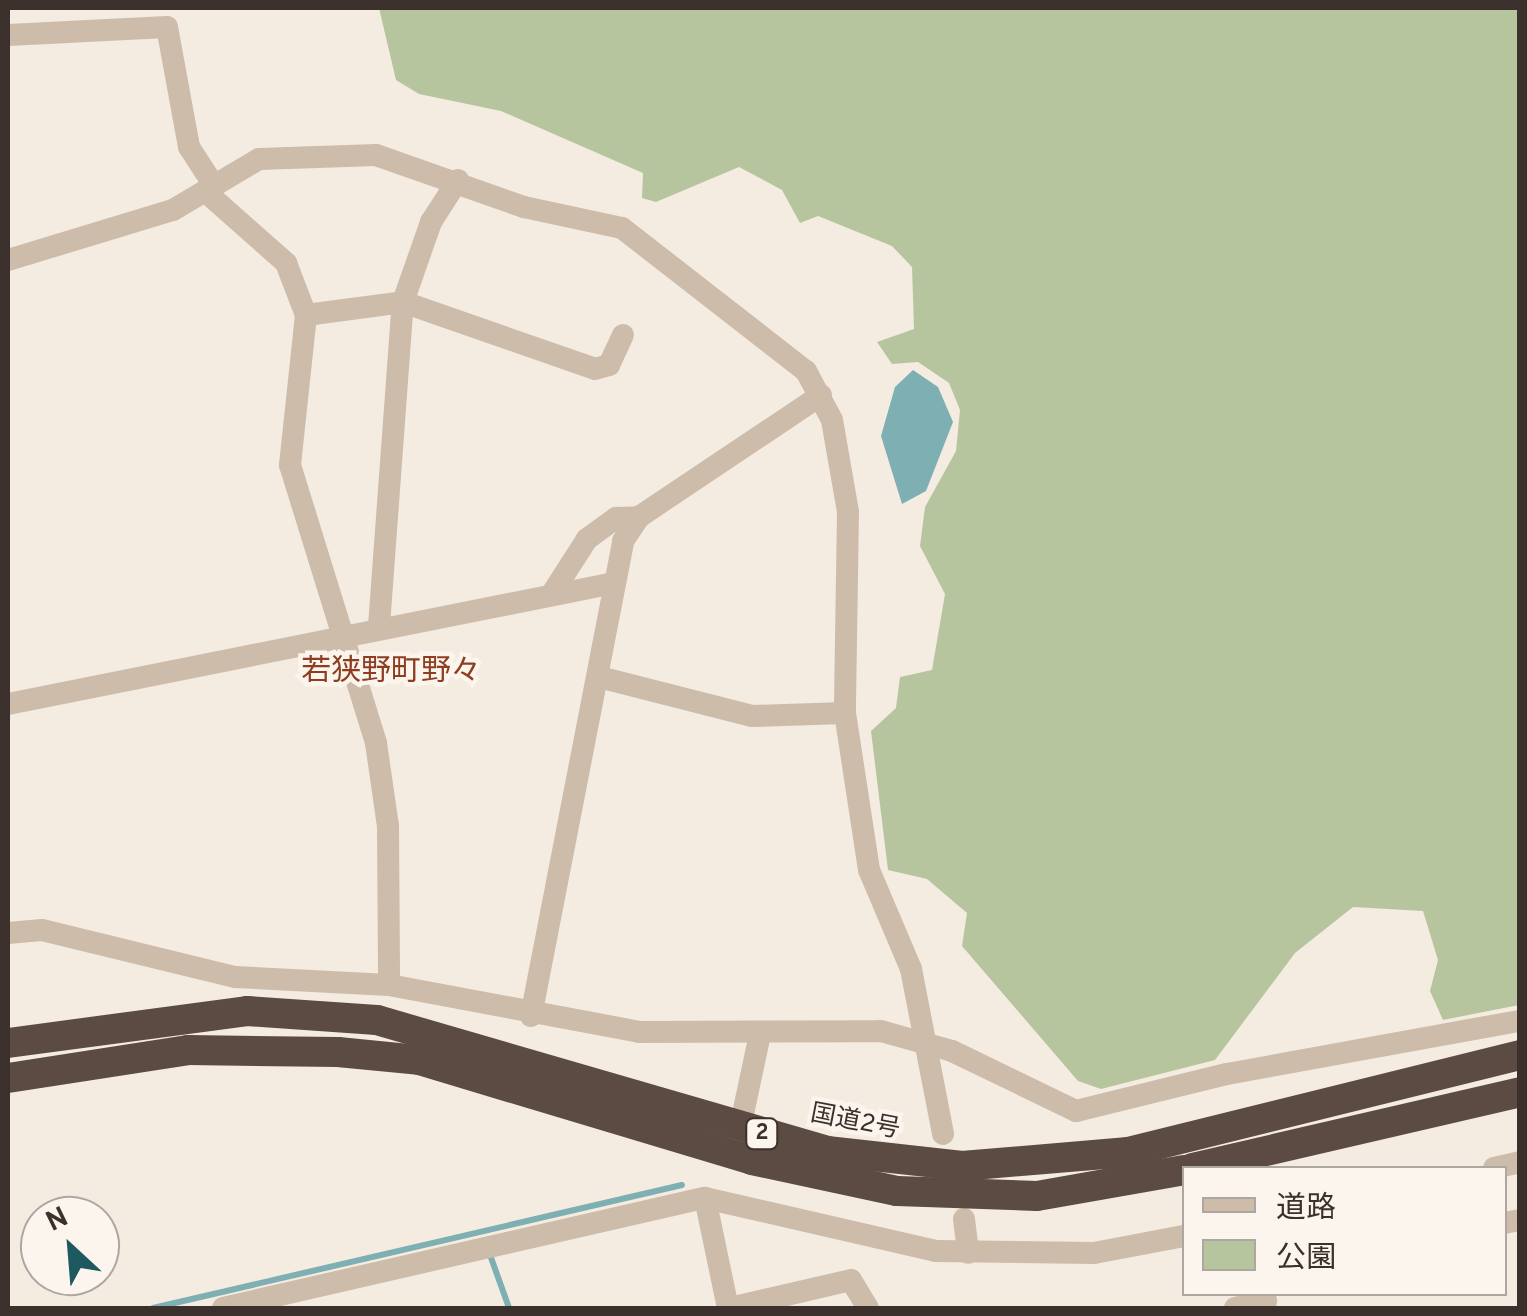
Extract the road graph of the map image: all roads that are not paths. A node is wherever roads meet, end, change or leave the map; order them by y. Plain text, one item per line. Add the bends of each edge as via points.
1 (165, 17) edge
2 (8, 36) edge
3 (458, 180) junction
4 (210, 188) junction
5 (8, 260) edge
6 (403, 302) junction
7 (306, 315) junction
8 (623, 334) dead end
9 (821, 395) junction
10 (639, 517) junction
11 (614, 583) junction
12 (553, 592) junction
13 (378, 626) junction
14 (348, 632) junction
15 (599, 677) junction
16 (8, 704) edge
17 (845, 713) junction
18 (8, 933) edge
19 (389, 985) junction
20 (531, 1016) junction
21 (1520, 1021) edge
22 (760, 1034) junction
23 (8, 1044) edge
24 (930, 1044) junction
25 (1520, 1054) edge
26 (8, 1078) edge
27 (1520, 1092) edge
28 (740, 1128) junction
29 (944, 1134) dead end
30 (1201, 1166) edge
31 (1182, 1170) edge
32 (706, 1198) junction
33 (964, 1219) dead end
34 (1182, 1236) edge
35 (968, 1252) junction
36 (1266, 1301) edge
37 (224, 1308) edge
38 (729, 1308) edge
39 (868, 1308) edge
40 (1236, 1308) edge

1 - 2 street
1 - 4 street via 188,147
3 - 4 street via 407,161 321,151 259,160
3 - 6 street via 431,222
3 - 9 street via 524,207 622,228 806,370
4 - 5 street
4 - 7 street via 286,263
6 - 7 street
6 - 8 street via 595,369 609,364
6 - 13 street
7 - 14 street via 290,465
9 - 10 street
9 - 17 street via 850,539
10 - 11 street
10 - 12 street via 616,518 587,539
11 - 12 street
11 - 15 street
12 - 13 street
13 - 14 street
14 - 16 street
14 - 19 street via 388,826
15 - 17 street via 752,716
15 - 20 street
17 - 24 street via 877,901 910,969
18 - 19 street via 72,934 235,977
19 - 20 street
20 - 22 street via 638,1032
21 - 24 street via 1076,1112
22 - 24 street via 880,1031
22 - 28 street
23 - 28 highway, 国道2号 / 2 via 190,1015 377,1020 533,1059
24 - 29 street
25 - 28 highway, 国道2号 / 2 via 1128,1152 1034,1164 900,1164
26 - 31 highway, 2 via 188,1050 338,1052 434,1064 752,1160 898,1192 1037,1196
27 - 30 highway
32 - 35 street via 865,1238
32 - 37 street
32 - 38 street
33 - 35 street
34 - 35 street via 1094,1253
36 - 40 street
38 - 39 street via 851,1280

